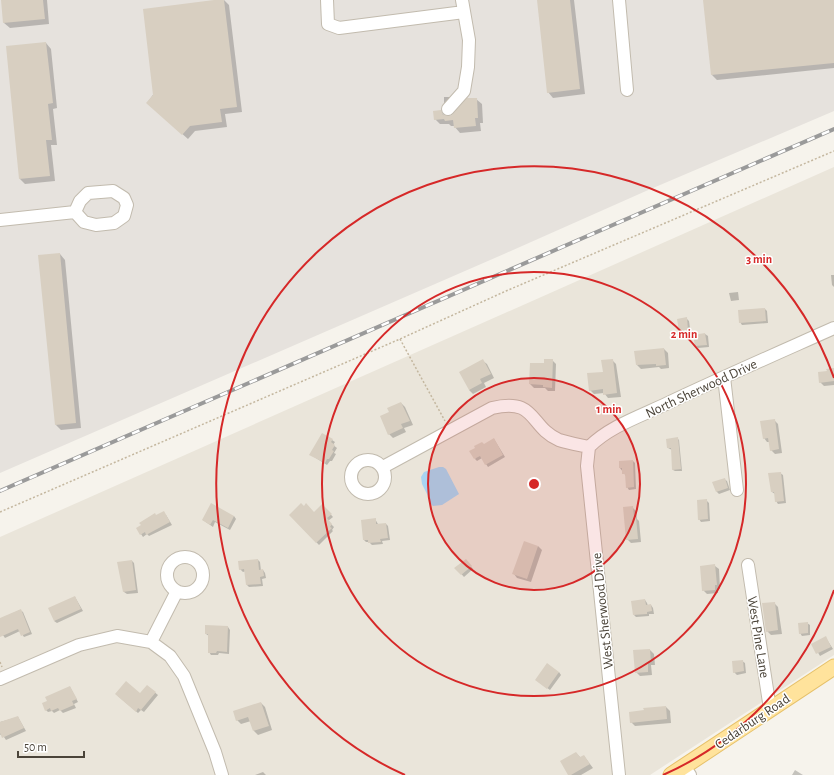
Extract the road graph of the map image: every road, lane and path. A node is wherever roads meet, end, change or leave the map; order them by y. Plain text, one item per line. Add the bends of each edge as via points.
1 (327, 0) edge
2 (619, 0) edge
3 (463, 6) edge
4 (627, 90) dead end
5 (448, 109) dead end
6 (834, 151) edge
7 (75, 212) dead end
8 (0, 220) edge
9 (834, 328) edge
10 (400, 339) junction
11 (724, 377) junction
12 (450, 430) junction
13 (589, 447) junction
14 (383, 467) dead end
15 (737, 490) dead end
16 (0, 512) edge
17 (748, 565) dead end
18 (177, 591) dead end
19 (151, 642) junction
20 (834, 667) edge
21 (0, 680) edge
22 (770, 708) junction
23 (687, 770) edge
24 (222, 775) edge
25 (619, 775) edge
26 (671, 775) edge

1 - 3 street via 328,24 339,28
2 - 4 street
3 - 5 street via 469,40 468,67 464,91
6 - 10 path
7 - 8 street
9 - 11 street, North Sherwood Drive
10 - 12 path
10 - 16 path
11 - 13 street, North Sherwood Drive via 616,428
11 - 15 street
12 - 13 street via 492,408 517,406 533,415 546,431 559,439
12 - 14 street
13 - 25 street, West Sherwood Drive via 587,466
17 - 22 street, West Pine Lane
18 - 19 street
19 - 21 street via 117,636 97,640 79,645
19 - 24 street via 170,656 184,676
20 - 22 main road, Cedarburg Road
22 - 23 main road, Cedarburg Road
23 - 26 main road, Cedarburg Road

